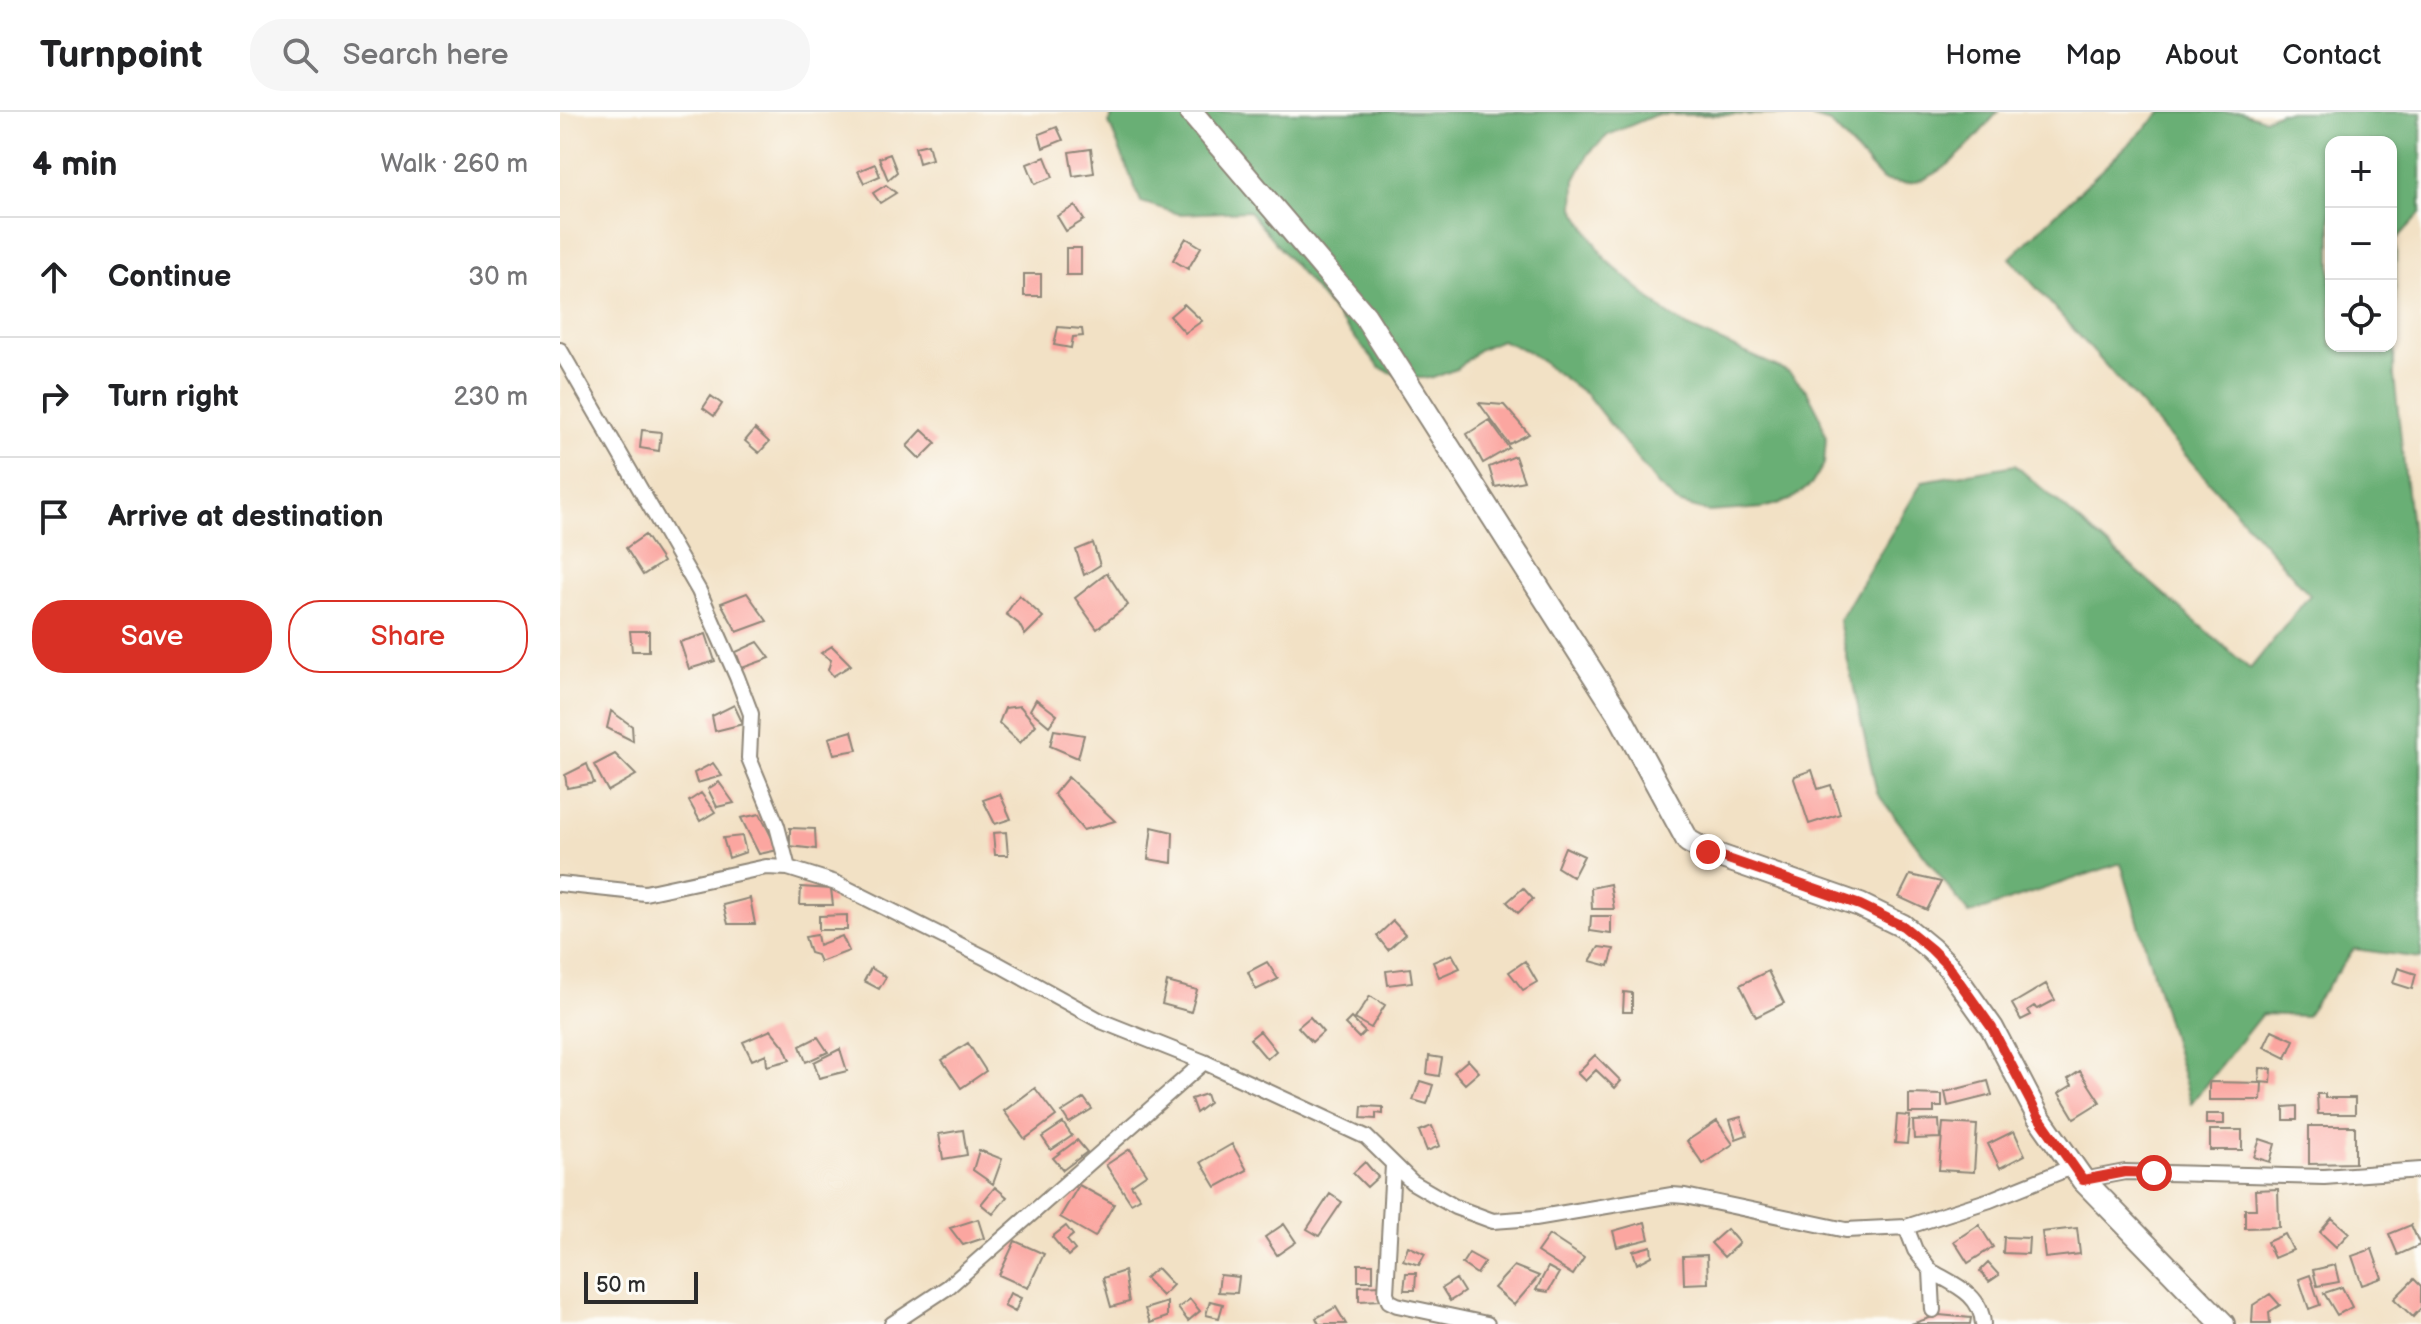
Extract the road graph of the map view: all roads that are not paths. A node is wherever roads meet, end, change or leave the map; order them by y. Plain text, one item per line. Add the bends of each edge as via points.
1 (1191, 112) edge
2 (560, 350) edge
3 (788, 868) junction
4 (560, 884) edge
5 (1204, 1062) junction
6 (1393, 1165) junction
7 (2421, 1170) edge
8 (2078, 1173) junction
9 (1906, 1227) junction
10 (1931, 1271) junction
11 (1933, 1310) dead end
12 (892, 1324) edge
13 (1487, 1324) edge
14 (1983, 1324) edge
15 (2223, 1324) edge

1 - 8 main road via 1365,316 1620,716 1688,841 1860,905 1903,926 1931,949 1992,1028 2038,1116
2 - 3 street via 699,591 737,677 751,714 749,758
3 - 4 street via 766,867 645,893
3 - 5 street via 836,883 1101,1021
5 - 6 street via 1366,1137
5 - 12 street via 948,1287
6 - 9 street via 1455,1207 1493,1221 1672,1195 1846,1230
6 - 13 street via 1389,1301
7 - 8 street via 2324,1177
8 - 9 street
8 - 15 main road
9 - 10 street
10 - 11 street
10 - 14 street via 1975,1298

